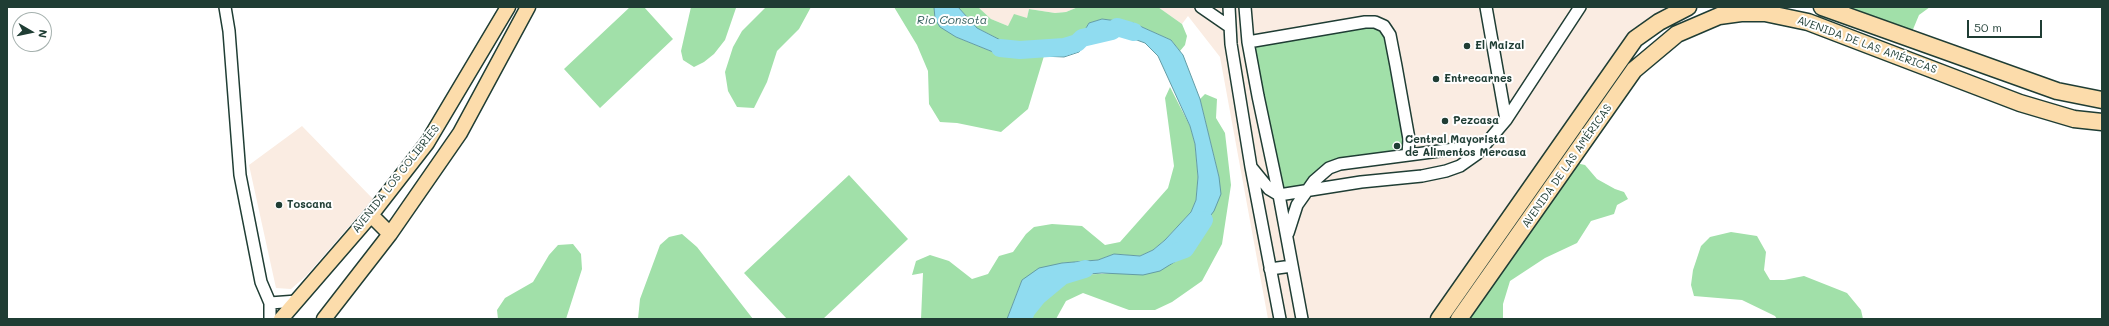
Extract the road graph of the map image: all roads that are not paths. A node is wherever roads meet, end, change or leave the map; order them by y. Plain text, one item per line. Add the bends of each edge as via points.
1 (225, 7) edge
2 (508, 7) edge
3 (528, 7) edge
4 (1201, 7) edge
5 (1229, 7) edge
6 (1245, 7) edge
7 (1486, 7) edge
8 (1688, 7) edge
9 (1822, 7) edge
10 (1578, 9) edge
11 (1230, 27) junction
12 (1248, 42) junction
13 (1235, 66) junction
14 (2102, 100) edge
15 (1506, 120) junction
16 (2102, 122) edge
17 (1485, 145) junction
18 (1408, 155) junction
19 (1251, 168) junction
20 (1314, 181) junction
21 (1307, 191) junction
22 (1279, 195) junction
23 (371, 215) junction
24 (390, 234) junction
25 (1287, 238) junction
26 (1292, 266) junction
27 (1270, 269) junction
28 (297, 301) junction
29 (270, 303) junction
30 (270, 319) edge
31 (281, 319) edge
32 (324, 319) edge
33 (1280, 319) edge
34 (1302, 319) edge
35 (1439, 319) edge
36 (1458, 319) edge

1 - 29 street via 240,175 261,282
2 - 23 main road, AVENIDA LOS COLIBRÍES via 427,143
3 - 24 main road, AVENIDA LOS COLIBRÍES via 460,133
4 - 11 street
5 - 11 street
6 - 12 street
7 - 15 street
8 - 35 highway, AVENIDA DE LAS AMÉRICAS via 1659,22 1635,39
9 - 14 highway, AVENIDA DE LAS AMÉRICAS via 2057,91
10 - 15 street
11 - 13 street
12 - 13 street
12 - 18 street via 1365,22 1384,26 1390,35 1396,66 1409,139
12 - 22 street
13 - 19 street
15 - 17 street
16 - 36 highway, AVENIDA DE LAS AMÉRICAS via 2074,119 2020,103 1808,22 1765,13 1719,16 1677,34 1634,70
17 - 18 street
17 - 21 street via 1469,161 1446,172
18 - 20 street via 1340,164 1329,168
19 - 22 street via 1269,189
19 - 27 street
20 - 21 street
20 - 22 street
21 - 22 street
21 - 25 street via 1293,214
22 - 25 street
23 - 24 main road
23 - 28 main road, AVENIDA LOS COLIBRÍES
24 - 32 main road, AVENIDA LOS COLIBRÍES
25 - 26 street
26 - 27 street
26 - 34 street
27 - 33 street
28 - 29 street
28 - 31 main road, AVENIDA LOS COLIBRÍES
29 - 30 street

